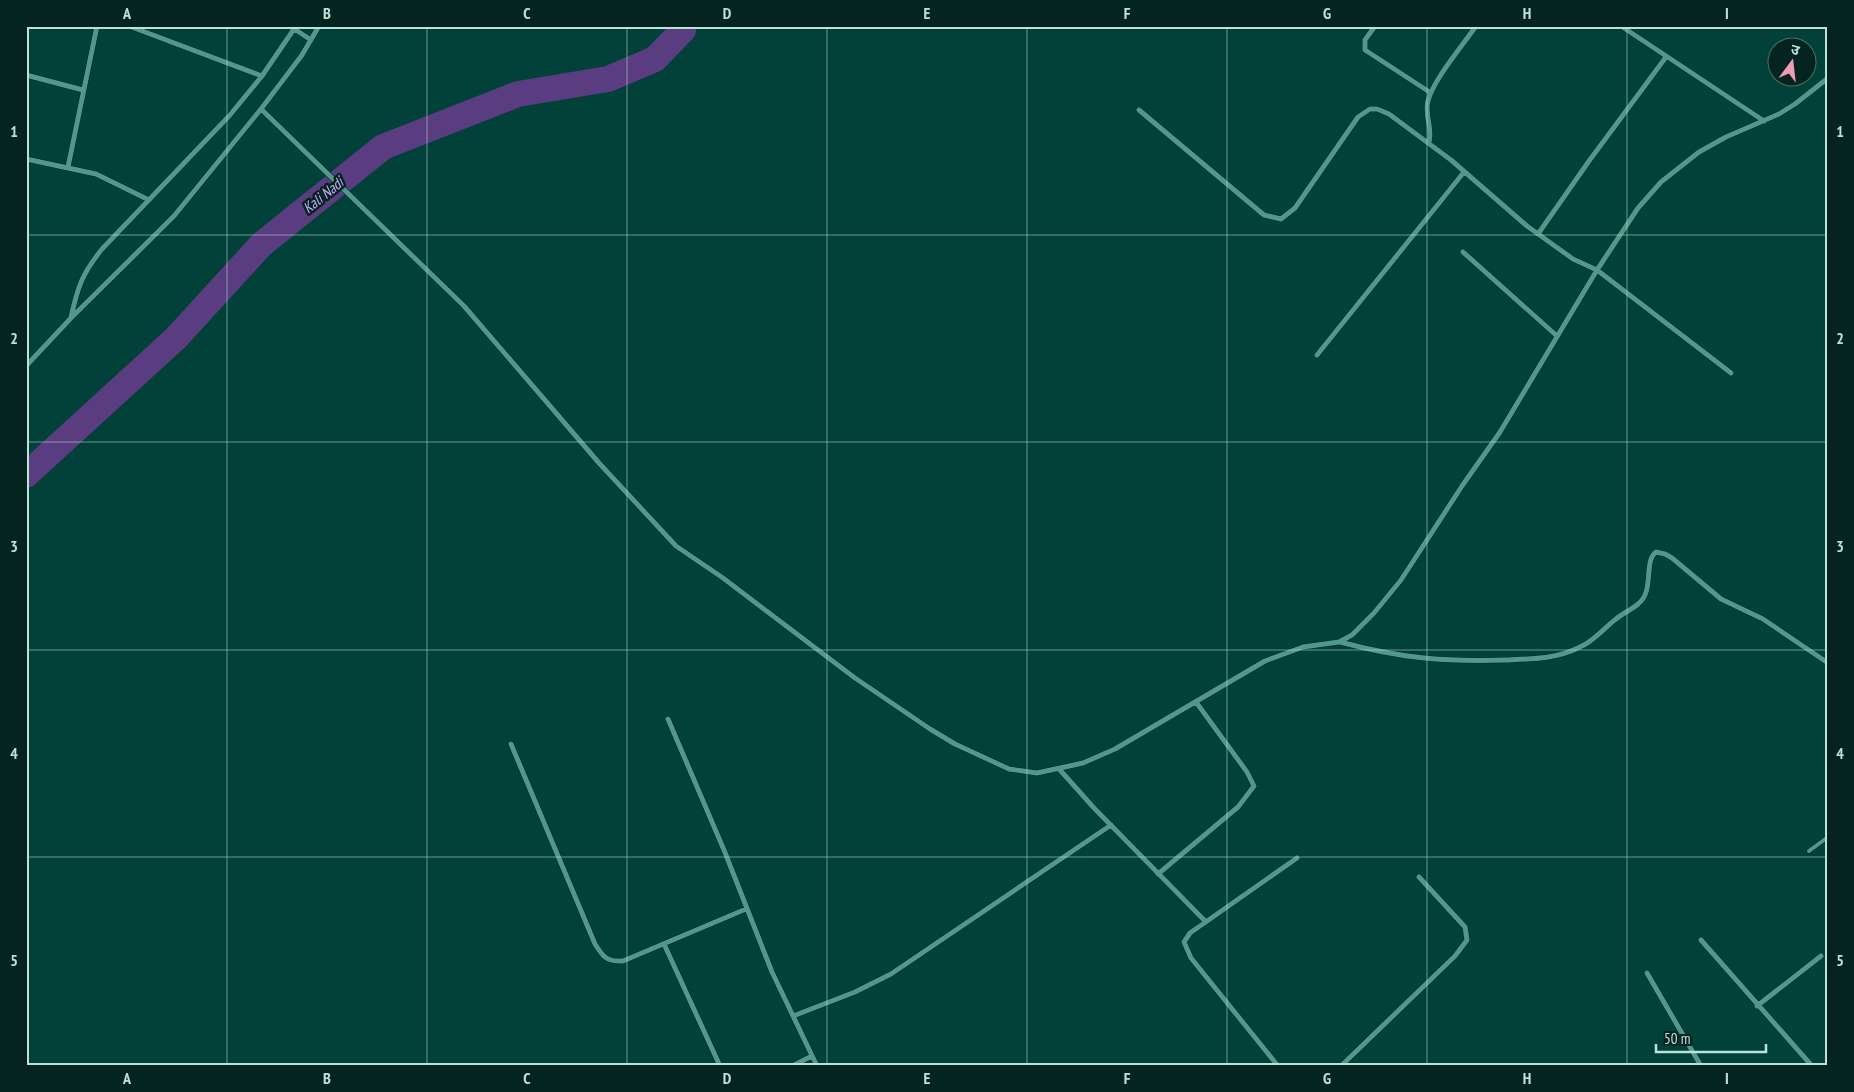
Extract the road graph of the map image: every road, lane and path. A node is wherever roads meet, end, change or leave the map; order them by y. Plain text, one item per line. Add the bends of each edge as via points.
1 (97, 26) edge
2 (129, 26) edge
3 (319, 26) edge
4 (1375, 26) edge
5 (1476, 26) edge
6 (1621, 26) edge
7 (292, 28) edge
8 (311, 40) junction
9 (1666, 57) junction
10 (26, 76) edge
11 (262, 76) junction
12 (1828, 78) edge
13 (83, 90) junction
14 (1431, 93) junction
15 (261, 109) junction
16 (1139, 110) dead end
17 (1764, 121) junction
18 (1429, 142) junction
19 (26, 159) edge
20 (68, 167) junction
21 (1464, 172) junction
22 (149, 200) junction
23 (1538, 234) junction
24 (1463, 252) dead end
25 (1596, 270) junction
26 (71, 318) junction
27 (1557, 336) junction
28 (1317, 355) dead end
29 (26, 366) edge
30 (1730, 373) dead end
31 (1339, 642) junction
32 (1828, 663) edge
33 (1196, 702) junction
34 (668, 719) dead end
35 (511, 744) dead end
36 (1060, 770) junction
37 (1111, 825) junction
38 (1828, 837) edge
39 (1809, 851) dead end
40 (1297, 858) dead end
41 (1158, 874) junction
42 (1419, 877) dead end
43 (746, 910) junction
44 (1206, 922) junction
45 (1701, 940) dead end
46 (664, 944) junction
47 (1821, 956) dead end
48 (1647, 973) dead end
49 (1757, 1006) junction
50 (793, 1016) junction
51 (812, 1056) junction
52 (720, 1066) edge
53 (792, 1066) edge
54 (817, 1066) edge
55 (1278, 1066) edge
56 (1341, 1066) edge
57 (1701, 1066) edge
58 (1812, 1066) edge

1 - 13 street
2 - 11 street
3 - 8 street
4 - 14 street via 1363,45 1366,50
5 - 14 street
6 - 9 street
7 - 8 street
7 - 11 street
8 - 15 street
9 - 17 street
9 - 23 street
10 - 13 street
11 - 22 street via 230,115
12 - 17 street via 1795,104
13 - 20 street
14 - 18 street via 1427,113
15 - 26 street via 174,216
15 - 36 street via 464,306 599,463 676,546 724,578 855,678 954,744 1016,770 1037,773
16 - 18 street via 1264,215 1274,219 1287,216 1295,208 1358,117 1370,109 1384,110
17 - 25 street via 1726,136 1699,152 1661,182 1638,208
18 - 21 street
19 - 20 street
20 - 22 street via 96,174
21 - 23 street
21 - 28 street
22 - 26 street via 88,268 78,285
23 - 25 street via 1578,262
24 - 27 street
25 - 27 street
25 - 30 street
26 - 29 street
27 - 31 street via 1500,432 1401,580 1374,613
31 - 32 street via 1391,655 1448,661 1532,659 1565,653 1590,641 1643,599 1651,559 1656,552 1661,552 1721,599 1763,619
31 - 33 street via 1303,647 1265,661
33 - 36 street via 1115,749
33 - 41 street via 1254,786 1238,807
34 - 43 street
35 - 46 street via 595,944 604,958 612,962 623,961
36 - 37 street
37 - 41 street
37 - 50 street via 891,974
38 - 39 lane
40 - 44 street
41 - 44 street
42 - 56 street via 1465,927 1467,940 1455,956
43 - 46 street
43 - 50 street
44 - 55 street via 1186,937 1185,948
45 - 49 street
46 - 52 street
47 - 49 street
48 - 57 street
49 - 58 street
50 - 51 street
51 - 53 street
51 - 54 street

